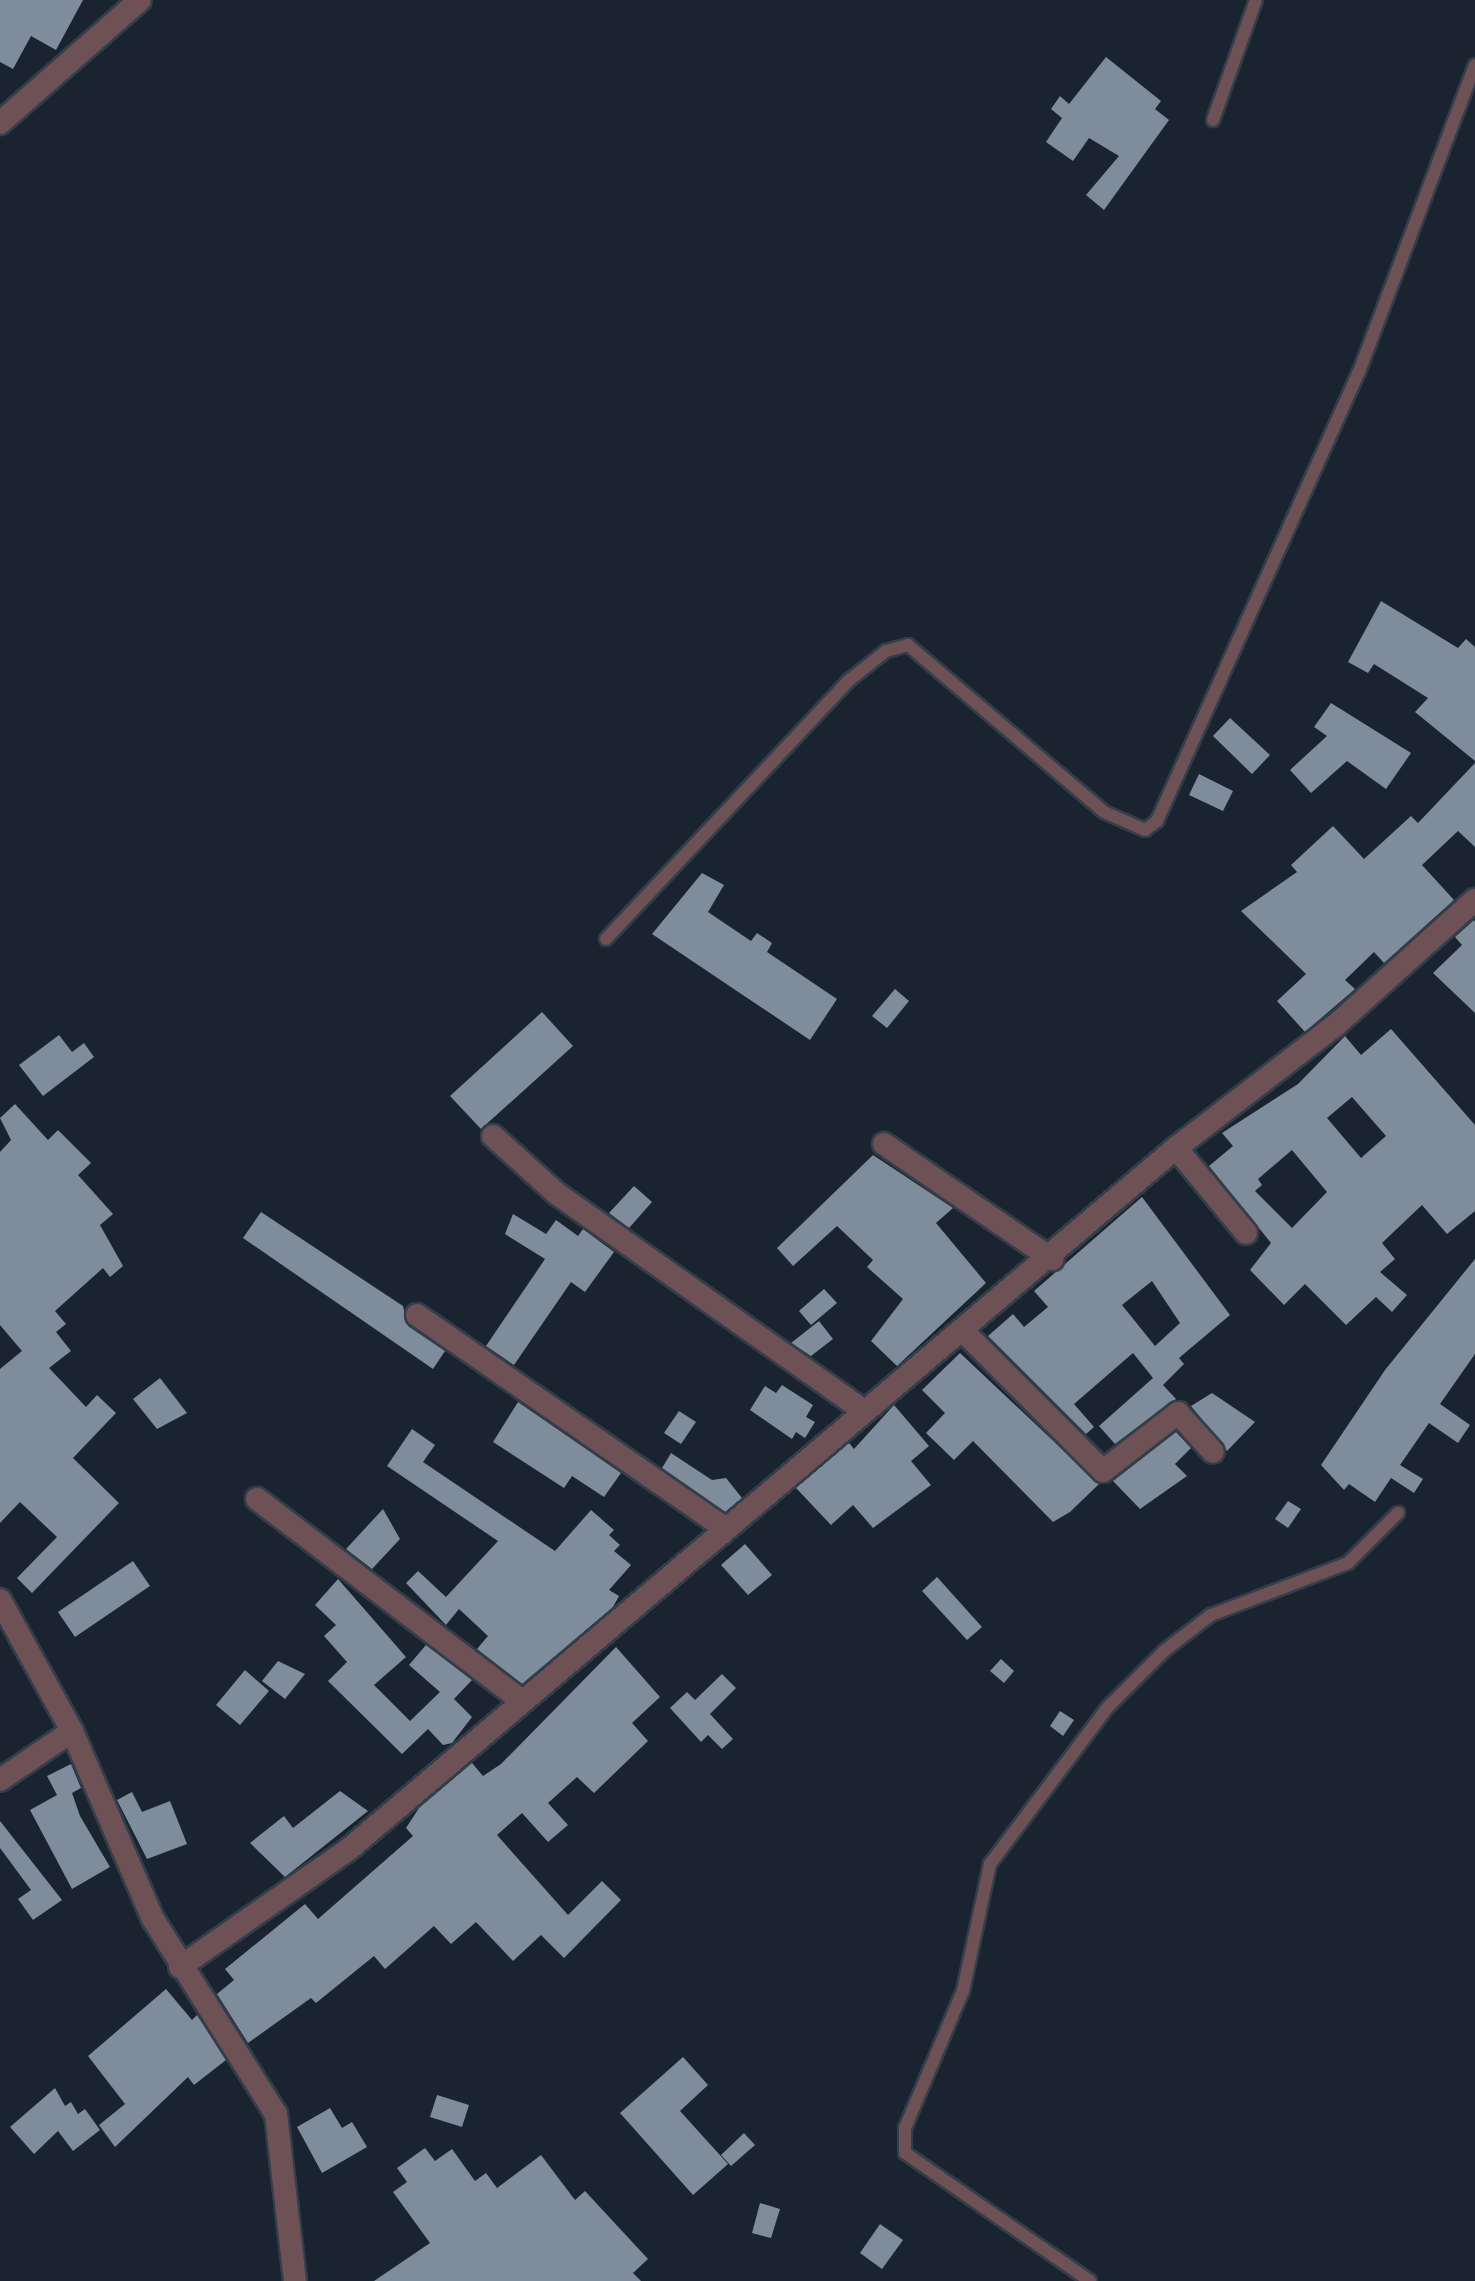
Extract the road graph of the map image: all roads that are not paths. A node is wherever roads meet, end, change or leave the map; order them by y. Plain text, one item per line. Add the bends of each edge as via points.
1 (140, 0) edge
2 (1256, 0) edge
3 (1475, 65) edge
4 (1213, 120) dead end
5 (0, 123) edge
6 (1473, 905) edge
7 (606, 939) dead end
8 (493, 1136) dead end
9 (884, 1144) dead end
10 (1176, 1148) junction
11 (1246, 1233) dead end
12 (1052, 1259) junction
13 (417, 1315) dead end
14 (963, 1331) junction
15 (864, 1411) junction
16 (1213, 1452) dead end
17 (257, 1499) dead end
18 (1398, 1513) dead end
19 (723, 1527) junction
20 (0, 1600) edge
21 (522, 1701) junction
22 (72, 1731) junction
23 (0, 1780) edge
24 (180, 1967) junction
25 (295, 2281) edge
26 (1090, 2281) edge

1 - 5 street
2 - 4 lane
3 - 7 lane via 1359,372 1157,821 1145,830 1104,812 908,645 886,651 847,682
6 - 10 street via 1324,1035
8 - 15 street via 556,1193
9 - 12 street
10 - 11 street
10 - 12 street
12 - 14 street
13 - 19 street
14 - 15 street
14 - 16 street via 1103,1471 1178,1413
15 - 19 street
17 - 21 street
18 - 26 lane via 1348,1563 1211,1615 1164,1651 1108,1707 990,1864 963,1991 905,2128 905,2153
19 - 21 street
20 - 22 street
21 - 24 street via 349,1849
22 - 23 street
22 - 24 street
24 - 25 street via 276,2114

